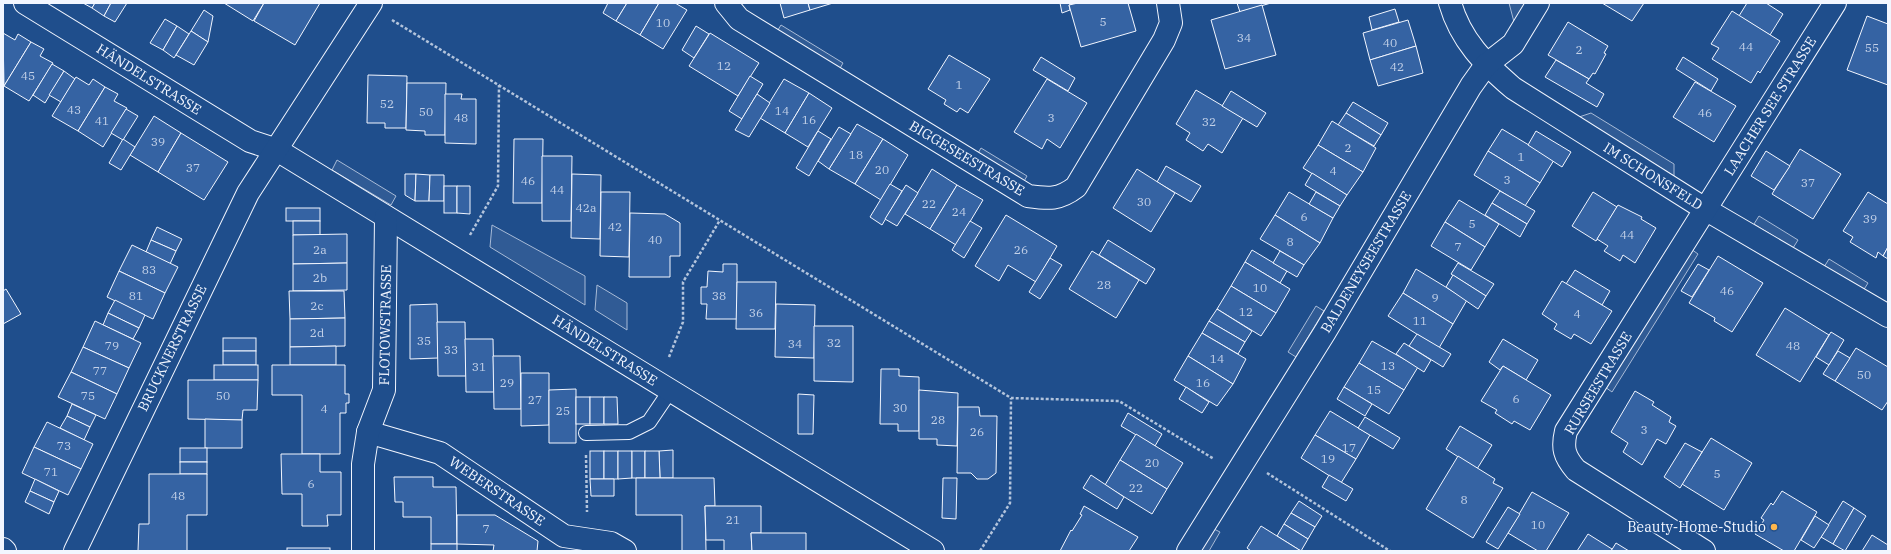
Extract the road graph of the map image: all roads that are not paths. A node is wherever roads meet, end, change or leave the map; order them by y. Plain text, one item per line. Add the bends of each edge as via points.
1 (25, 3) edge
2 (1168, 3) edge
3 (1450, 3) edge
4 (1538, 3) edge
5 (1835, 3) edge
6 (370, 4) edge
7 (728, 4) edge
8 (1486, 65) junction
9 (276, 150) junction
10 (1705, 209) junction
11 (386, 217) junction
12 (1888, 316) edge
13 (664, 387) junction
14 (368, 432) junction
15 (586, 433) road end
16 (564, 543) edge
17 (74, 549) edge
18 (363, 551) edge
19 (625, 551) edge
20 (933, 551) edge
21 (1188, 551) edge
22 (1704, 551) edge

1 - 9 street, HÄNDELSTRASSE via 250,141
2 - 7 street, BIGGESEESTRASSE via 1171,23 1164,40 1076,187 1065,195 1048,199 1028,196 739,19
3 - 8 street, IM SCHONSFELD via 1455,22
4 - 8 street via 1513,44
5 - 10 street, LAACHER SEE STRASSE
6 - 9 street
8 - 10 street, IM SCHONSFELD via 1513,88
8 - 21 street, BALDENEYSEESTRASSE via 1471,86 1325,332
9 - 11 street, HÄNDELSTRASSE
9 - 17 street, BRUCKNERSTRASSE via 248,193
10 - 12 street, IM SCHONSFELD
10 - 22 street, RURSEESTRASSE via 1566,431 1563,444 1567,459 1576,470
11 - 13 street, HÄNDELSTRASSE
11 - 14 street, FLOTOWSTRASSE via 384,390
13 - 15 lane via 649,422 629,432
13 - 20 street, HÄNDELSTRASSE
14 - 16 street, WEBERSTRASSE via 440,453
14 - 18 street, FLOTOWSTRASSE via 363,464
16 - 19 street, WEBERSTRASSE via 586,540 611,543

